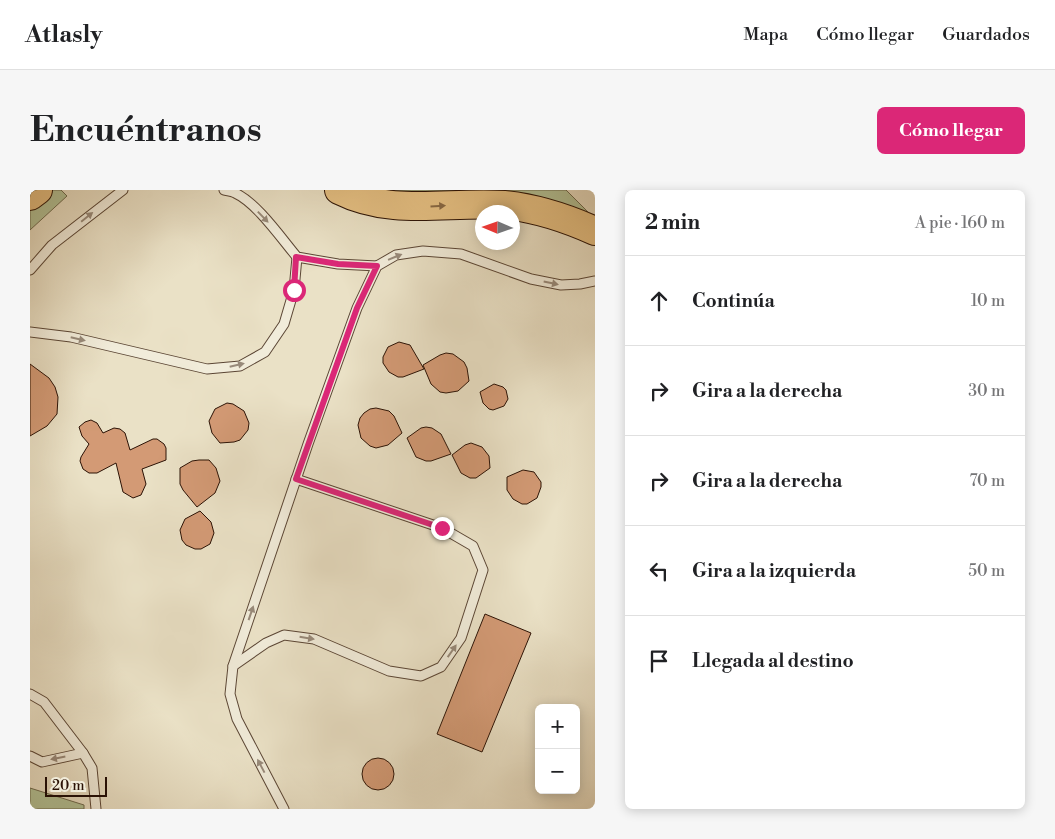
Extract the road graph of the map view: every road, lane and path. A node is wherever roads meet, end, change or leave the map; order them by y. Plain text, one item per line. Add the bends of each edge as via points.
1 (38, 190) edge
2 (123, 190) edge
3 (224, 190) edge
4 (339, 190) edge
5 (30, 196) edge
6 (595, 232) edge
7 (296, 257) junction
8 (377, 266) junction
9 (30, 270) edge
10 (595, 281) edge
11 (30, 332) edge
12 (296, 479) junction
13 (233, 666) junction
14 (30, 694) edge
15 (83, 754) junction
16 (30, 756) edge
17 (96, 809) edge
18 (284, 809) edge

1 - 5 highway
9 -> 2 lane via 52,245
3 -> 7 lane via 235,192 250,204
4 -> 6 highway via 385,205 506,205 547,213
7 - 8 lane
11 -> 7 lane via 71,337 207,369 240,366 266,352 284,324 294,290
8 -> 10 lane via 396,255 423,251 461,254 532,279 561,285
8 - 12 lane via 357,308
13 -> 12 lane
13 -> 12 lane via 266,643 284,635 314,639 389,671 421,676 441,667 461,638 483,570 472,546 442,528
18 -> 13 lane via 237,719 230,694
14 - 15 lane via 44,702
15 -> 16 lane via 42,762
15 - 17 lane via 92,768

